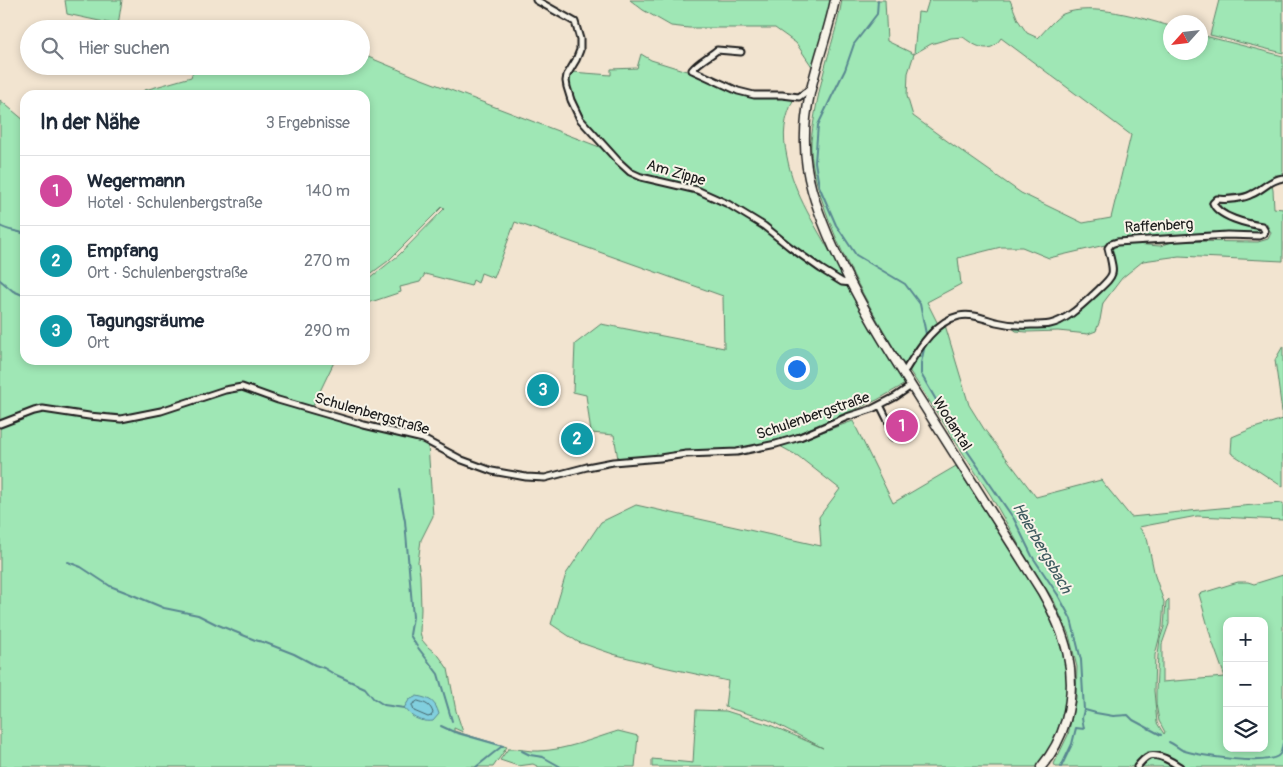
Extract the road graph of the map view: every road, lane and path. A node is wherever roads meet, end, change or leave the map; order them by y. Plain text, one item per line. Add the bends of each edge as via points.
1 (536, 0) edge
2 (835, 0) edge
3 (741, 52) dead end
4 (811, 88) junction
5 (1283, 178) edge
6 (851, 283) junction
7 (902, 372) junction
8 (911, 386) junction
9 (880, 405) junction
10 (0, 424) edge
11 (892, 437) dead end
12 (1041, 767) edge
13 (1136, 767) edge
14 (1180, 767) edge

1 - 6 street, Am Zippe via 575,22 580,50 567,75 571,100 580,119 630,172 697,190 728,204 764,226 821,269 842,282
2 - 4 main road, Wodantal
3 - 4 street via 717,50 692,70 754,95 799,97
4 - 6 main road, Wodantal via 806,117 805,160 824,223
5 - 7 street, Raffenberg via 1272,180 1248,196 1213,202 1221,212 1248,224 1262,226 1264,234 1111,244 1108,248 1114,268 1111,277 1066,317 1052,324 1020,325 960,316 944,323 927,338
6 - 7 main road, Wodantal
7 - 8 main road, Wodantal
8 - 9 street, Schulenbergstraße
8 - 12 main road, Wodantal via 1042,592 1064,639 1070,671 1069,705 1058,741
9 - 10 street, Schulenbergstraße via 800,437 753,450 613,462 546,478 492,470 462,460 422,439 364,425 242,387 121,419 43,409
9 - 11 street, Schulenbergstraße
13 - 14 street via 1151,756 1167,759

